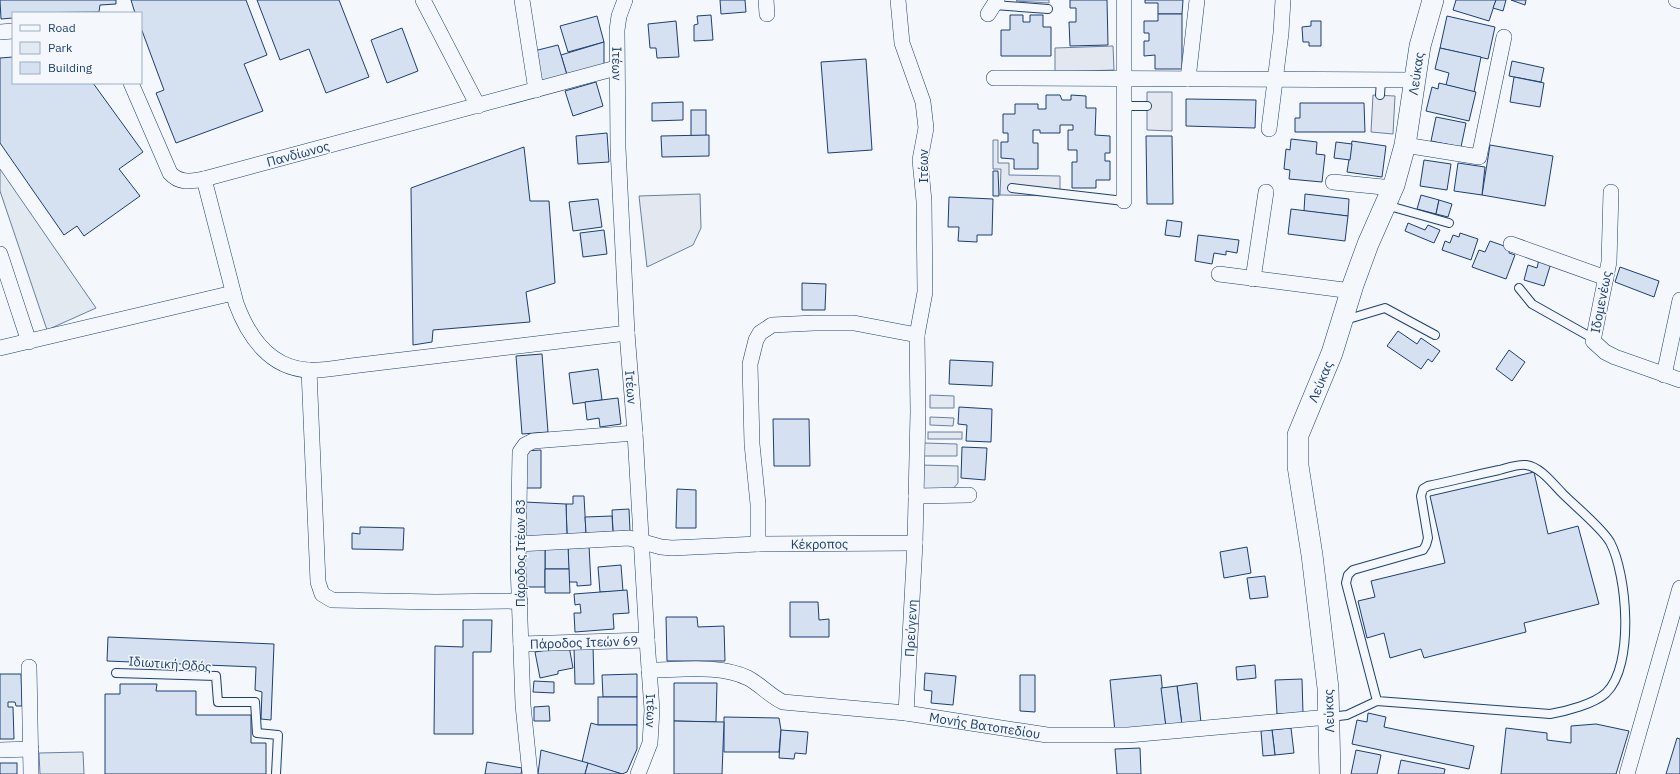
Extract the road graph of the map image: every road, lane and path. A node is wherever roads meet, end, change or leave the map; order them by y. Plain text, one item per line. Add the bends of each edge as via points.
1 (423, 0) edge
2 (522, 0) edge
3 (625, 0) edge
4 (898, 0) edge
5 (1124, 0) edge
6 (1196, 0) edge
7 (1284, 0) edge
8 (1433, 0) edge
9 (1676, 0) edge
10 (1680, 1) edge
11 (993, 6) edge
12 (1048, 9) dead end
13 (12, 31) edge
14 (0, 32) edge
15 (1504, 37) dead end
16 (616, 68) junction
17 (994, 78) dead end
18 (1124, 79) junction
19 (1188, 79) junction
20 (1275, 80) junction
21 (1381, 80) junction
22 (1414, 80) junction
23 (131, 84) edge
24 (536, 90) junction
25 (1380, 95) dead end
26 (478, 106) junction
27 (1125, 106) junction
28 (1147, 106) dead end
29 (1269, 129) dead end
30 (1405, 144) junction
31 (204, 179) junction
32 (1333, 182) dead end
33 (1012, 188) dead end
34 (1266, 192) dead end
35 (1611, 192) dead end
36 (1389, 196) junction
37 (1124, 201) joint
38 (1449, 223) dead end
39 (1511, 244) dead end
40 (0, 254) edge
41 (1219, 274) dead end
42 (1606, 278) junction
43 (1253, 279) junction
44 (1519, 288) dead end
45 (1352, 290) junction
46 (233, 293) junction
47 (1680, 300) edge
48 (1343, 321) junction
49 (627, 333) junction
50 (917, 335) junction
51 (1436, 335) dead end
52 (1594, 339) junction
53 (29, 342) junction
54 (0, 348) edge
55 (309, 370) junction
56 (1664, 375) junction
57 (1680, 380) edge
58 (635, 433) junction
59 (969, 495) dead end
60 (916, 496) junction
61 (641, 542) junction
62 (915, 543) junction
63 (518, 544) junction
64 (758, 544) junction
65 (1680, 588) edge
66 (520, 601) junction
67 (647, 640) junction
68 (522, 644) junction
69 (29, 667) dead end
70 (649, 670) junction
71 (116, 673) dead end
72 (1377, 701) junction
73 (906, 713) junction
74 (1329, 717) junction
75 (31, 749) junction
76 (0, 750) edge
77 (31, 774) edge
78 (276, 774) edge
79 (530, 774) edge
80 (638, 774) edge
81 (1330, 774) edge
82 (1627, 774) edge

1 - 26 street
2 - 24 street
3 - 16 street, Ιτέων via 617,30
4 - 50 street, Ιτέων via 902,43 923,102 926,128 920,160 924,201 925,292
5 - 18 street
6 - 19 street
7 - 20 street
8 - 22 street, Λεύκας via 1423,33
9 - 10 street
11 - 12 lane
13 - 14 street
15 - 30 street via 1479,157
16 - 24 street, Πανδίωνος
16 - 49 street, Ιτέων
17 - 18 street
18 - 19 street
18 - 27 street
19 - 20 street
20 - 21 street
20 - 29 street
21 - 22 street
21 - 25 lane
22 - 30 street, Λεύκας
23 - 31 street, Πανδίωνος via 170,173 180,180
24 - 26 street, Πανδίωνος
26 - 31 street, Πανδίωνος
27 - 28 lane
27 - 37 street
30 - 36 street, Λεύκας
31 - 46 street
32 - 36 street
33 - 37 lane
34 - 43 street
35 - 42 street, Ιδομενέως via 1610,250
36 - 38 lane
36 - 45 street, Λεύκας
39 - 42 street
40 - 53 street
41 - 43 street
42 - 52 street, Ιδομενέως
43 - 45 street
44 - 52 lane via 1532,304
45 - 48 street, Λεύκας
46 - 53 street
46 - 55 street via 243,322 264,351 286,366
47 - 56 street
48 - 51 lane via 1384,308
48 - 74 street, Λεύκας via 1327,368 1298,435 1297,451 1324,649
49 - 55 street
49 - 58 street, Ιτέων
50 - 60 street
50 - 64 street via 854,323 772,326 760,333 752,351 750,364
52 - 56 street, Ιδομενέως via 1598,347 1614,358
53 - 54 street
55 - 66 street via 318,582 322,594 332,600
56 - 57 street, Ιδομενέως
58 - 61 street, Ιτέων
58 - 63 street, Πάροδος Ιτέων 83 via 533,441 525,445 520,452
59 - 60 street
60 - 62 street
61 - 63 street, Κέκροπος via 629,538
61 - 64 street, Κέκροπος via 672,548
61 - 67 street, Ιτέων
62 - 64 street, Κέκροπος
62 - 73 street, Πρεύγενη
63 - 66 street, Πάροδος Ιτέων 83
65 - 82 street
66 - 68 street, Πάροδος Ιτέων 83
67 - 68 street, Πάροδος Ιτεών 69
67 - 70 street, Ιτέων
68 - 79 street, Πάροδος Ιτέων 83 via 523,705
69 - 75 street
70 - 73 street, Μονής Βατοπεδίου via 728,671 749,679 784,702
70 - 80 street, Ιτέων via 652,722 650,743
71 - 78 lane, Ιδιωτική Οδός via 216,676 218,702 255,702 257,733 278,735
72 - 72 lane via 1346,583 1348,575 1353,570 1422,550 1428,538 1421,496 1423,489 1526,465 1542,473 1606,536 1620,574 1625,603 1625,623 1622,658 1616,677 1605,694 1576,708 1550,714
72 - 74 lane via 1347,715
73 - 74 street, Μονής Βατοπεδίου via 1047,735 1128,735
74 - 81 street, Λεύκας
75 - 76 street
75 - 77 street

